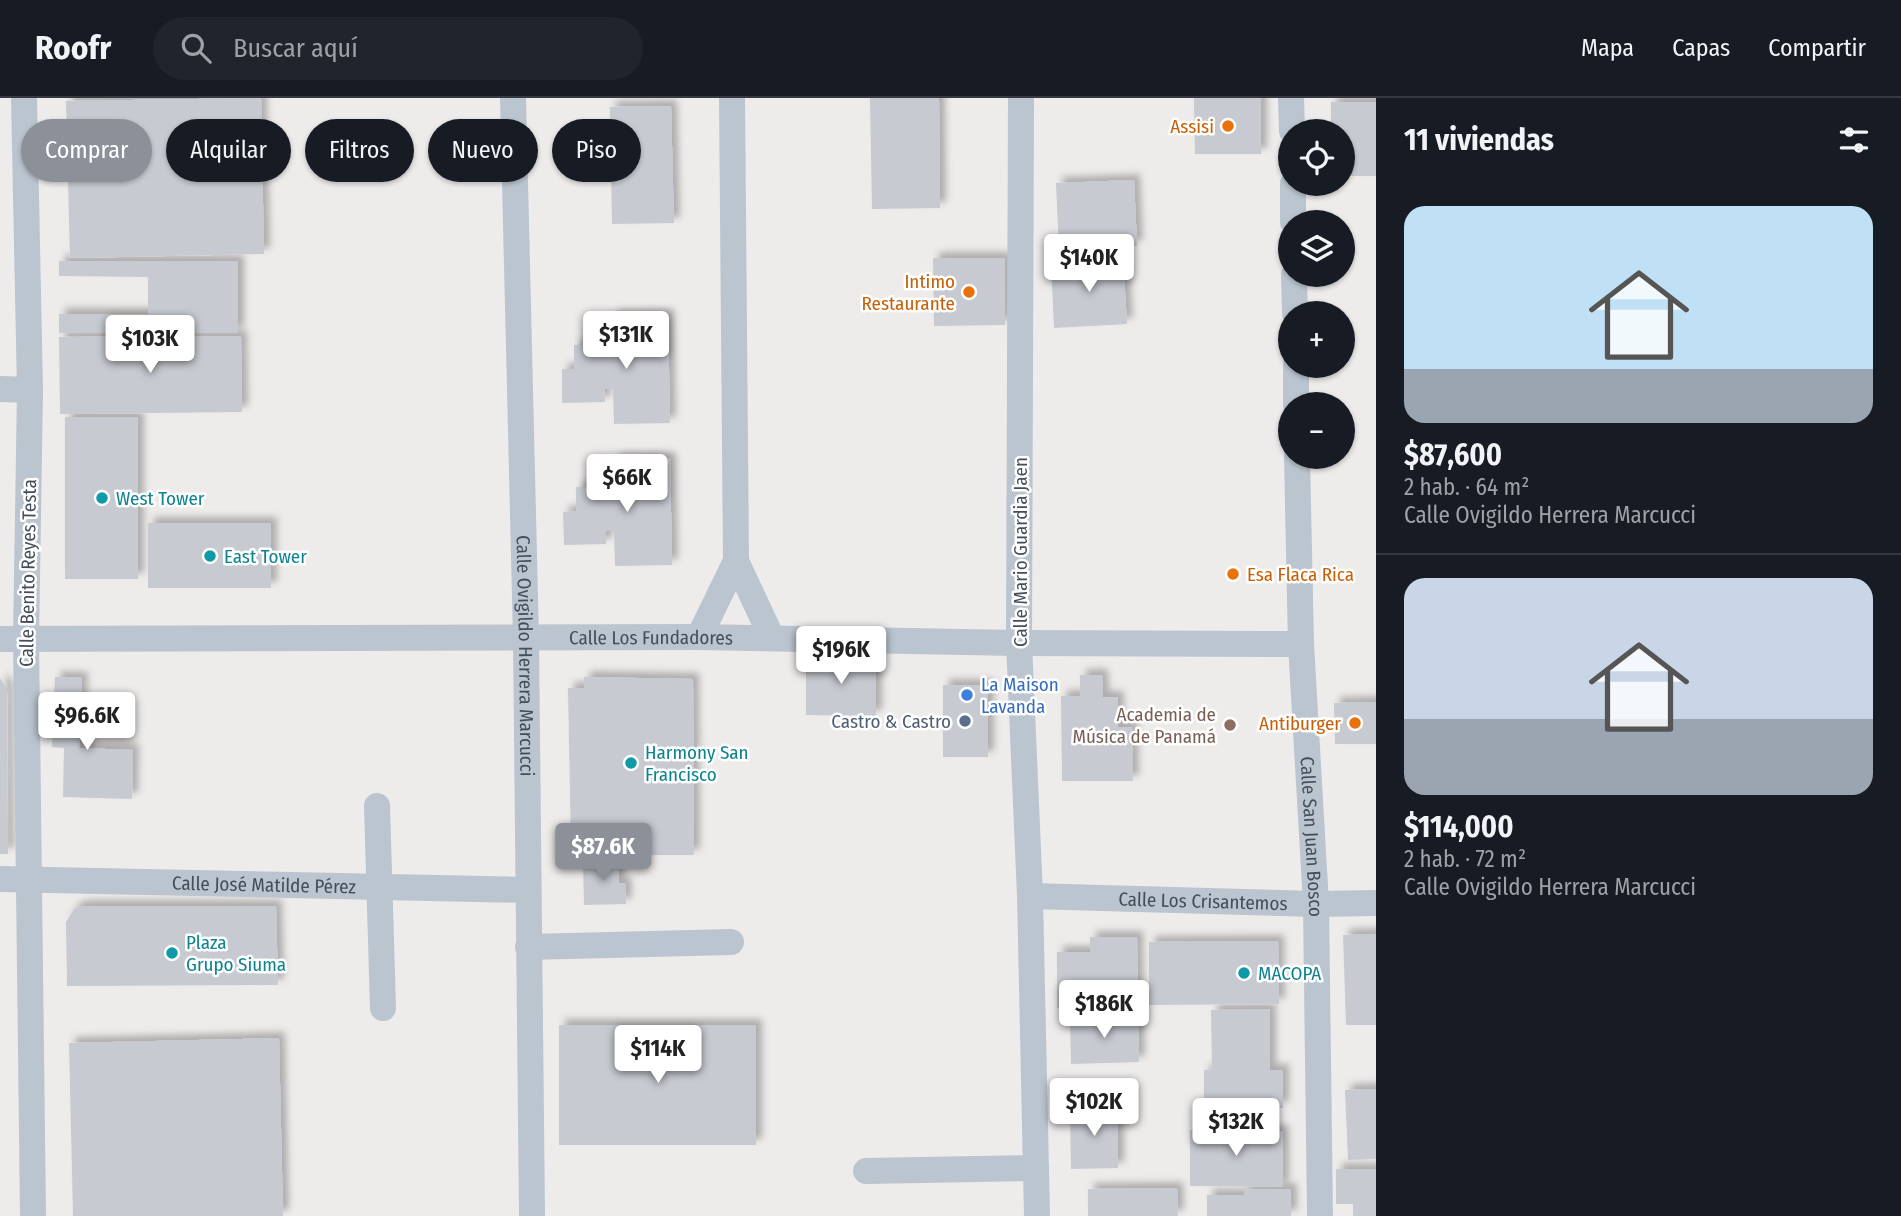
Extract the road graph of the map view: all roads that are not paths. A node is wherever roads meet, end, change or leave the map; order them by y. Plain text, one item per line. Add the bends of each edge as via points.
1 (23, 98) edge
2 (513, 98) edge
3 (732, 98) edge
4 (1021, 98) edge
5 (1291, 98) edge
6 (1292, 119) edge
7 (0, 389) edge
8 (30, 390) junction
9 (1297, 469) edge
10 (736, 561) junction
11 (699, 638) junction
12 (772, 638) junction
13 (0, 639) edge
14 (26, 639) junction
15 (526, 639) junction
16 (1019, 643) junction
17 (1301, 644) junction
18 (377, 806) dead end
19 (29, 878) junction
20 (0, 879) edge
21 (380, 887) junction
22 (528, 890) junction
23 (1030, 896) junction
24 (1376, 903) edge
25 (1316, 904) junction
26 (731, 942) dead end
27 (528, 947) junction
28 (383, 1008) dead end
29 (1036, 1168) junction
30 (866, 1171) dead end
31 (33, 1216) edge
32 (532, 1216) edge
33 (1037, 1216) edge
34 (1320, 1216) edge

1 - 8 street, Calle Benito Reyes Testa
2 - 15 street, Calle Ovigildo Herrera Marcucci
3 - 10 street
4 - 16 street, Calle Mario Guardia Jaen
5 - 6 street
7 - 8 street
8 - 14 street, Calle Benito Reyes Testa
9 - 17 street, Calle San Juan Bosco
10 - 11 street
10 - 12 street
11 - 12 street, Calle Los Fundadores
11 - 15 street, Calle Los Fundadores
12 - 16 street, Calle Los Fundadores
13 - 14 street, Calle Los Fundadores
14 - 15 street, Calle Los Fundadores
14 - 19 street, Calle Benito Reyes Testa
15 - 22 street, Calle Ovigildo Herrera Marcucci
16 - 17 street, Calle Los Fundadores
16 - 23 street, Calle Mario Guardia Jaen
17 - 25 street, Calle San Juan Bosco
18 - 21 street
19 - 20 street, Calle José Matilde Pérez
19 - 21 street, Calle José Matilde Pérez
19 - 31 street, Calle Benito Reyes Testa
21 - 22 street, Calle José Matilde Pérez
21 - 28 street
22 - 27 street, Calle Ovigildo Herrera Marcucci
23 - 25 street, Calle Los Crisantemos
23 - 29 street, Calle Mario Guardia Jaen
24 - 25 street, Calle Los Crisantemos
25 - 34 street, Calle San Juan Bosco
26 - 27 street
27 - 32 street, Calle Ovigildo Herrera Marcucci
29 - 30 street
29 - 33 street, Calle Mario Guardia Jaen

